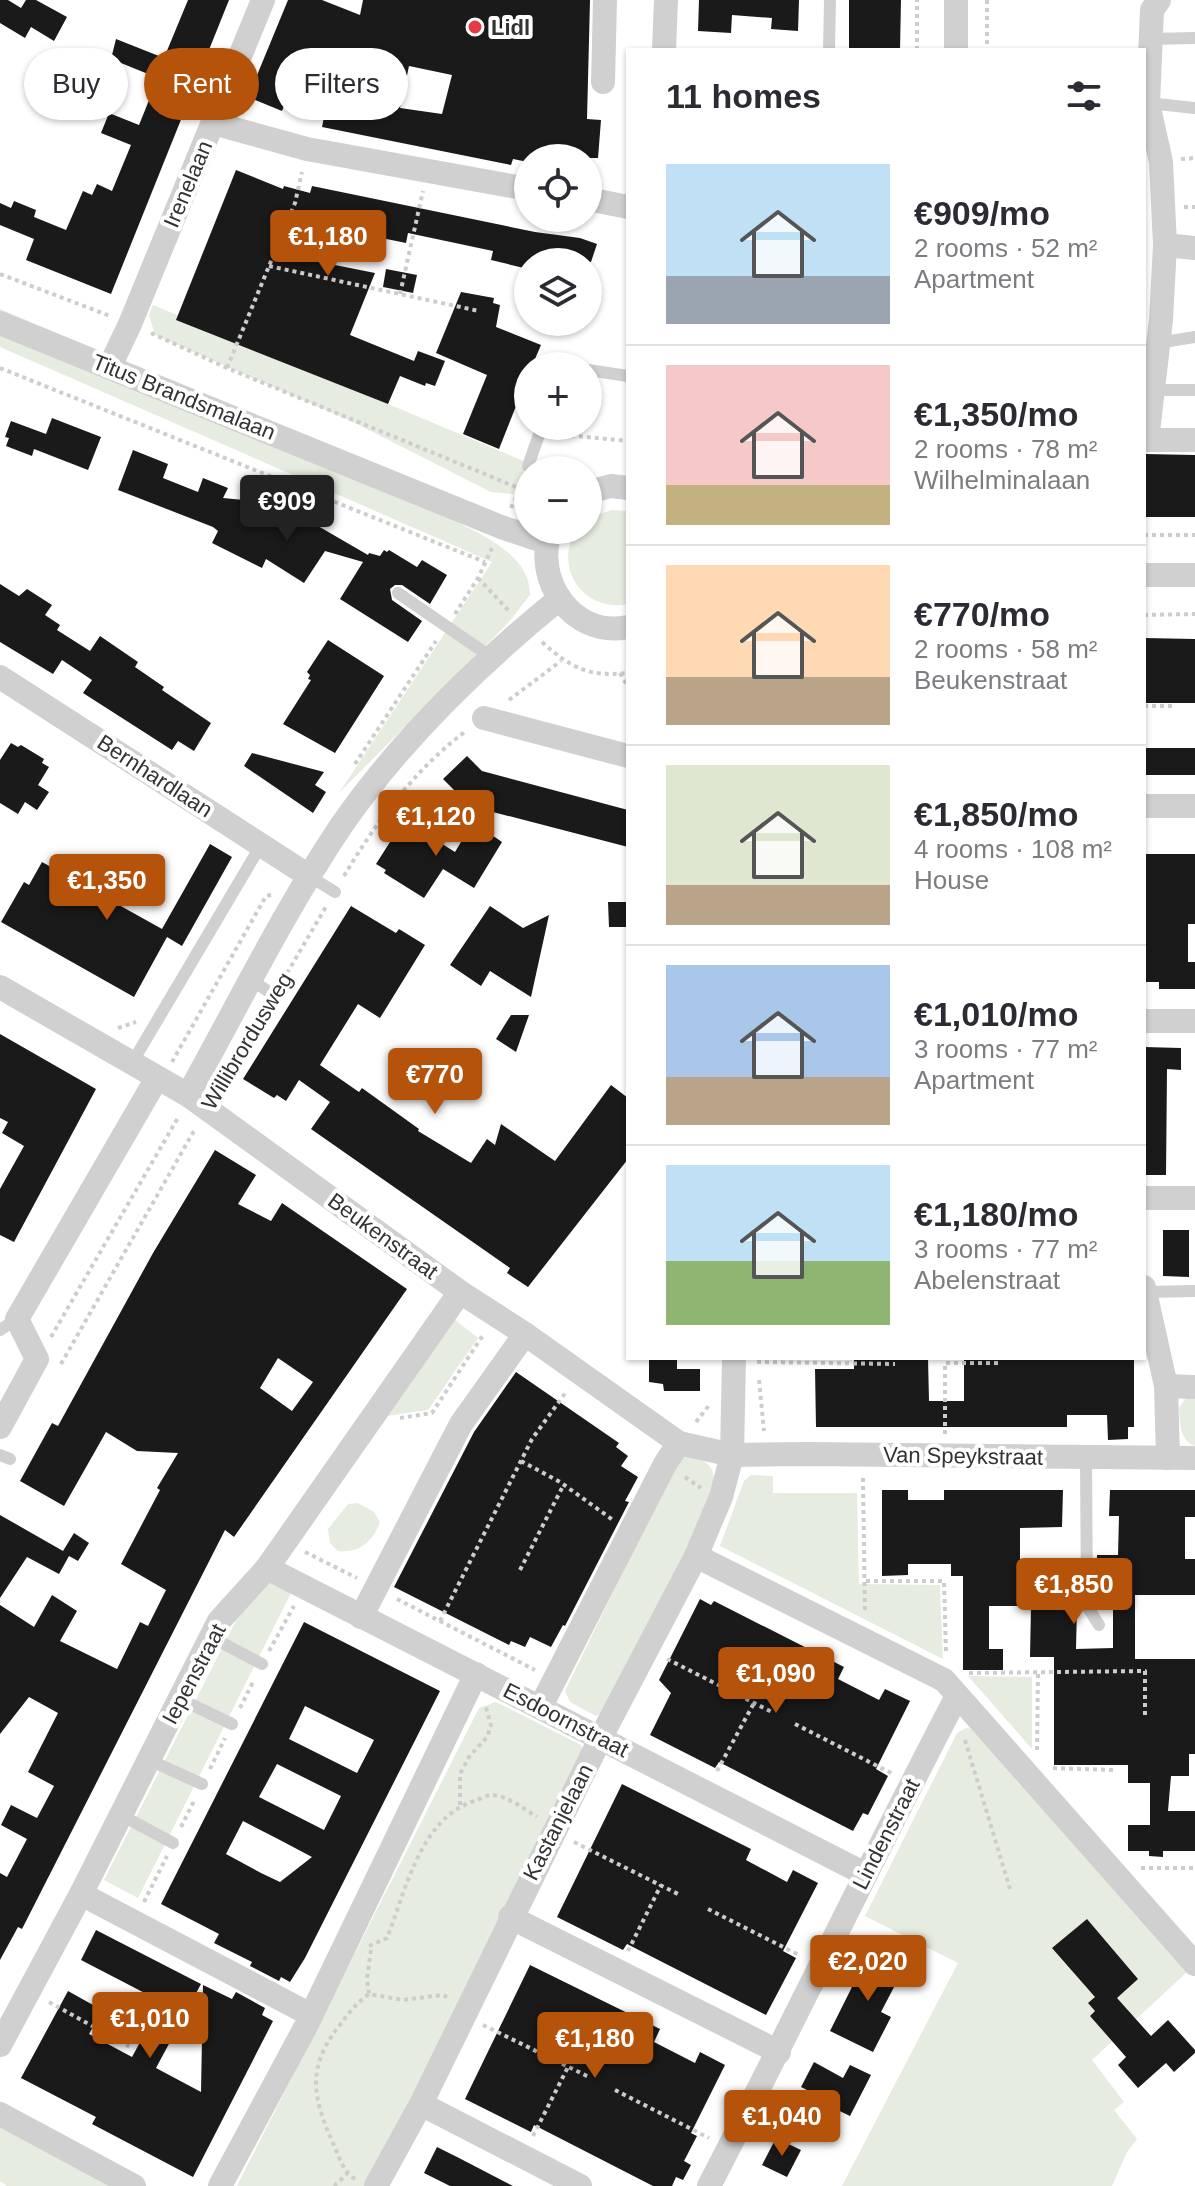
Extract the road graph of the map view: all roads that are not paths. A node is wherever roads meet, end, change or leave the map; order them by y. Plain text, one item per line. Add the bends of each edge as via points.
1 (263, 0) edge
2 (605, 0) edge
3 (666, 0) edge
4 (830, 0) edge
5 (956, 0) edge
6 (1159, 0) edge
7 (1195, 38) edge
8 (1151, 39) junction
9 (664, 48) edge
10 (829, 48) edge
11 (956, 48) edge
12 (603, 82) dead end
13 (1148, 103) junction
14 (1195, 108) edge
15 (213, 123) junction
16 (514, 187) edge
17 (602, 202) edge
18 (626, 207) edge
19 (1165, 245) junction
20 (1195, 248) edge
21 (0, 323) edge
22 (1195, 337) edge
23 (1158, 343) junction
24 (110, 366) junction
25 (602, 372) edge
26 (626, 376) edge
27 (1153, 390) junction
28 (1195, 390) edge
29 (1195, 440) edge
30 (602, 488) edge
31 (626, 488) edge
32 (514, 529) edge
33 (548, 544) edge
34 (1146, 575) edge
35 (1195, 575) edge
36 (398, 593) dead end
37 (559, 599) junction
38 (626, 627) edge
39 (491, 657) junction
40 (0, 677) edge
41 (484, 718) road end
42 (626, 755) edge
43 (1146, 806) edge
44 (1195, 806) edge
45 (261, 845) junction
46 (301, 870) junction
47 (335, 892) road end
48 (251, 980) junction
49 (0, 987) edge
50 (274, 995) road end
51 (1146, 1021) edge
52 (1195, 1021) edge
53 (132, 1063) junction
54 (159, 1080) junction
55 (197, 1102) junction
56 (1146, 1198) edge
57 (1195, 1198) edge
58 (1146, 1290) edge
59 (1195, 1291) edge
60 (460, 1292) junction
61 (1146, 1295) edge
62 (9, 1325) edge
63 (525, 1334) junction
64 (746, 1360) edge
65 (1166, 1386) junction
66 (1195, 1387) edge
67 (0, 1427) edge
68 (679, 1443) junction
69 (732, 1455) junction
70 (1086, 1458) junction
71 (1168, 1458) junction
72 (1195, 1458) edge
73 (696, 1556) junction
74 (267, 1568) junction
75 (361, 1617) junction
76 (1099, 1625) dead end
77 (211, 1637) junction
78 (262, 1664) road end
79 (476, 1674) junction
80 (952, 1693) junction
81 (173, 1705) junction
82 (541, 1706) junction
83 (232, 1724) road end
84 (601, 1737) junction
85 (149, 1760) junction
86 (202, 1784) road end
87 (121, 1815) junction
88 (173, 1843) road end
89 (865, 1874) junction
90 (81, 1894) junction
91 (510, 1917) junction
92 (1195, 1964) edge
93 (311, 2015) junction
94 (0, 2045) edge
95 (779, 2052) junction
96 (421, 2104) junction
97 (0, 2114) edge
98 (366, 2183) edge
99 (134, 2186) edge
100 (220, 2186) edge
101 (580, 2186) edge
102 (709, 2186) edge

1 - 15 street, Irenelaan
2 - 12 street
3 - 9 street
4 - 10 lane
5 - 11 street
6 - 8 street via 1152,10
7 - 8 lane
8 - 13 street
13 - 14 lane
13 - 19 street via 1161,162
15 - 16 street via 307,149
15 - 24 street, Irenelaan
17 - 18 street
19 - 20 street
19 - 23 street
21 - 24 street, Titus Brandsmalaan
22 - 23 lane
23 - 27 street
24 - 32 street, Titus Brandsmalaan
25 - 26 lane
27 - 28 lane
27 - 29 street via 1147,440
30 - 31 street
33 - 37 street via 545,564
34 - 35 street
36 - 39 lane
37 - 38 street via 579,618 599,627
37 - 39 street, Willibrordusweg
39 - 46 street, Willibrordusweg via 391,761
40 - 45 street, Bernhardlaan
41 - 42 street
43 - 44 street
45 - 46 street, Bernhardlaan
45 - 53 lane
46 - 47 lane
46 - 48 street, Willibrordusweg
48 - 50 lane
48 - 55 street, Willibrordusweg
49 - 53 street, Beukenstraat
51 - 52 street
53 - 54 street, Beukenstraat
54 - 55 street, Beukenstraat
54 - 62 street
55 - 60 street, Beukenstraat
56 - 57 street
58 - 59 lane
60 - 63 street, Beukenstraat
60 - 74 street, Iepenstraat
61 - 65 street
62 - 67 street via 46,1367
63 - 68 street, Beukenstraat
63 - 75 street via 461,1424
64 - 69 street, Kastanjelaan
65 - 66 street
65 - 71 street
68 - 69 street, Beukenstraat
68 - 82 street
69 - 70 street, Van Speykstraat
69 - 73 street, Kastanjelaan
70 - 71 street, Van Speykstraat
70 - 76 lane via 1087,1606
71 - 72 street, Van Speykstraat
73 - 80 street via 864,1639
73 - 84 street, Kastanjelaan
74 - 75 street, Esdoornstraat
74 - 77 street, Iepenstraat
75 - 79 street, Esdoornstraat
77 - 78 lane
77 - 81 street, Iepenstraat
79 - 82 street, Esdoornstraat
79 - 93 street
80 - 89 street, Lindenstraat
80 - 92 street via 1032,1771
81 - 83 lane
81 - 85 street, Iepenstraat
82 - 84 street, Esdoornstraat
84 - 89 street, Esdoornstraat
84 - 91 street, Kastanjelaan
85 - 86 lane
85 - 87 street, Iepenstraat
87 - 88 lane
87 - 90 street, Iepenstraat via 95,1856
89 - 95 street, Lindenstraat
90 - 93 street
90 - 94 street, Iepenstraat
91 - 95 street
91 - 96 street, Kastanjelaan
93 - 100 street
95 - 102 street, Lindenstraat
96 - 98 street, Kastanjelaan
96 - 101 street
97 - 99 street

